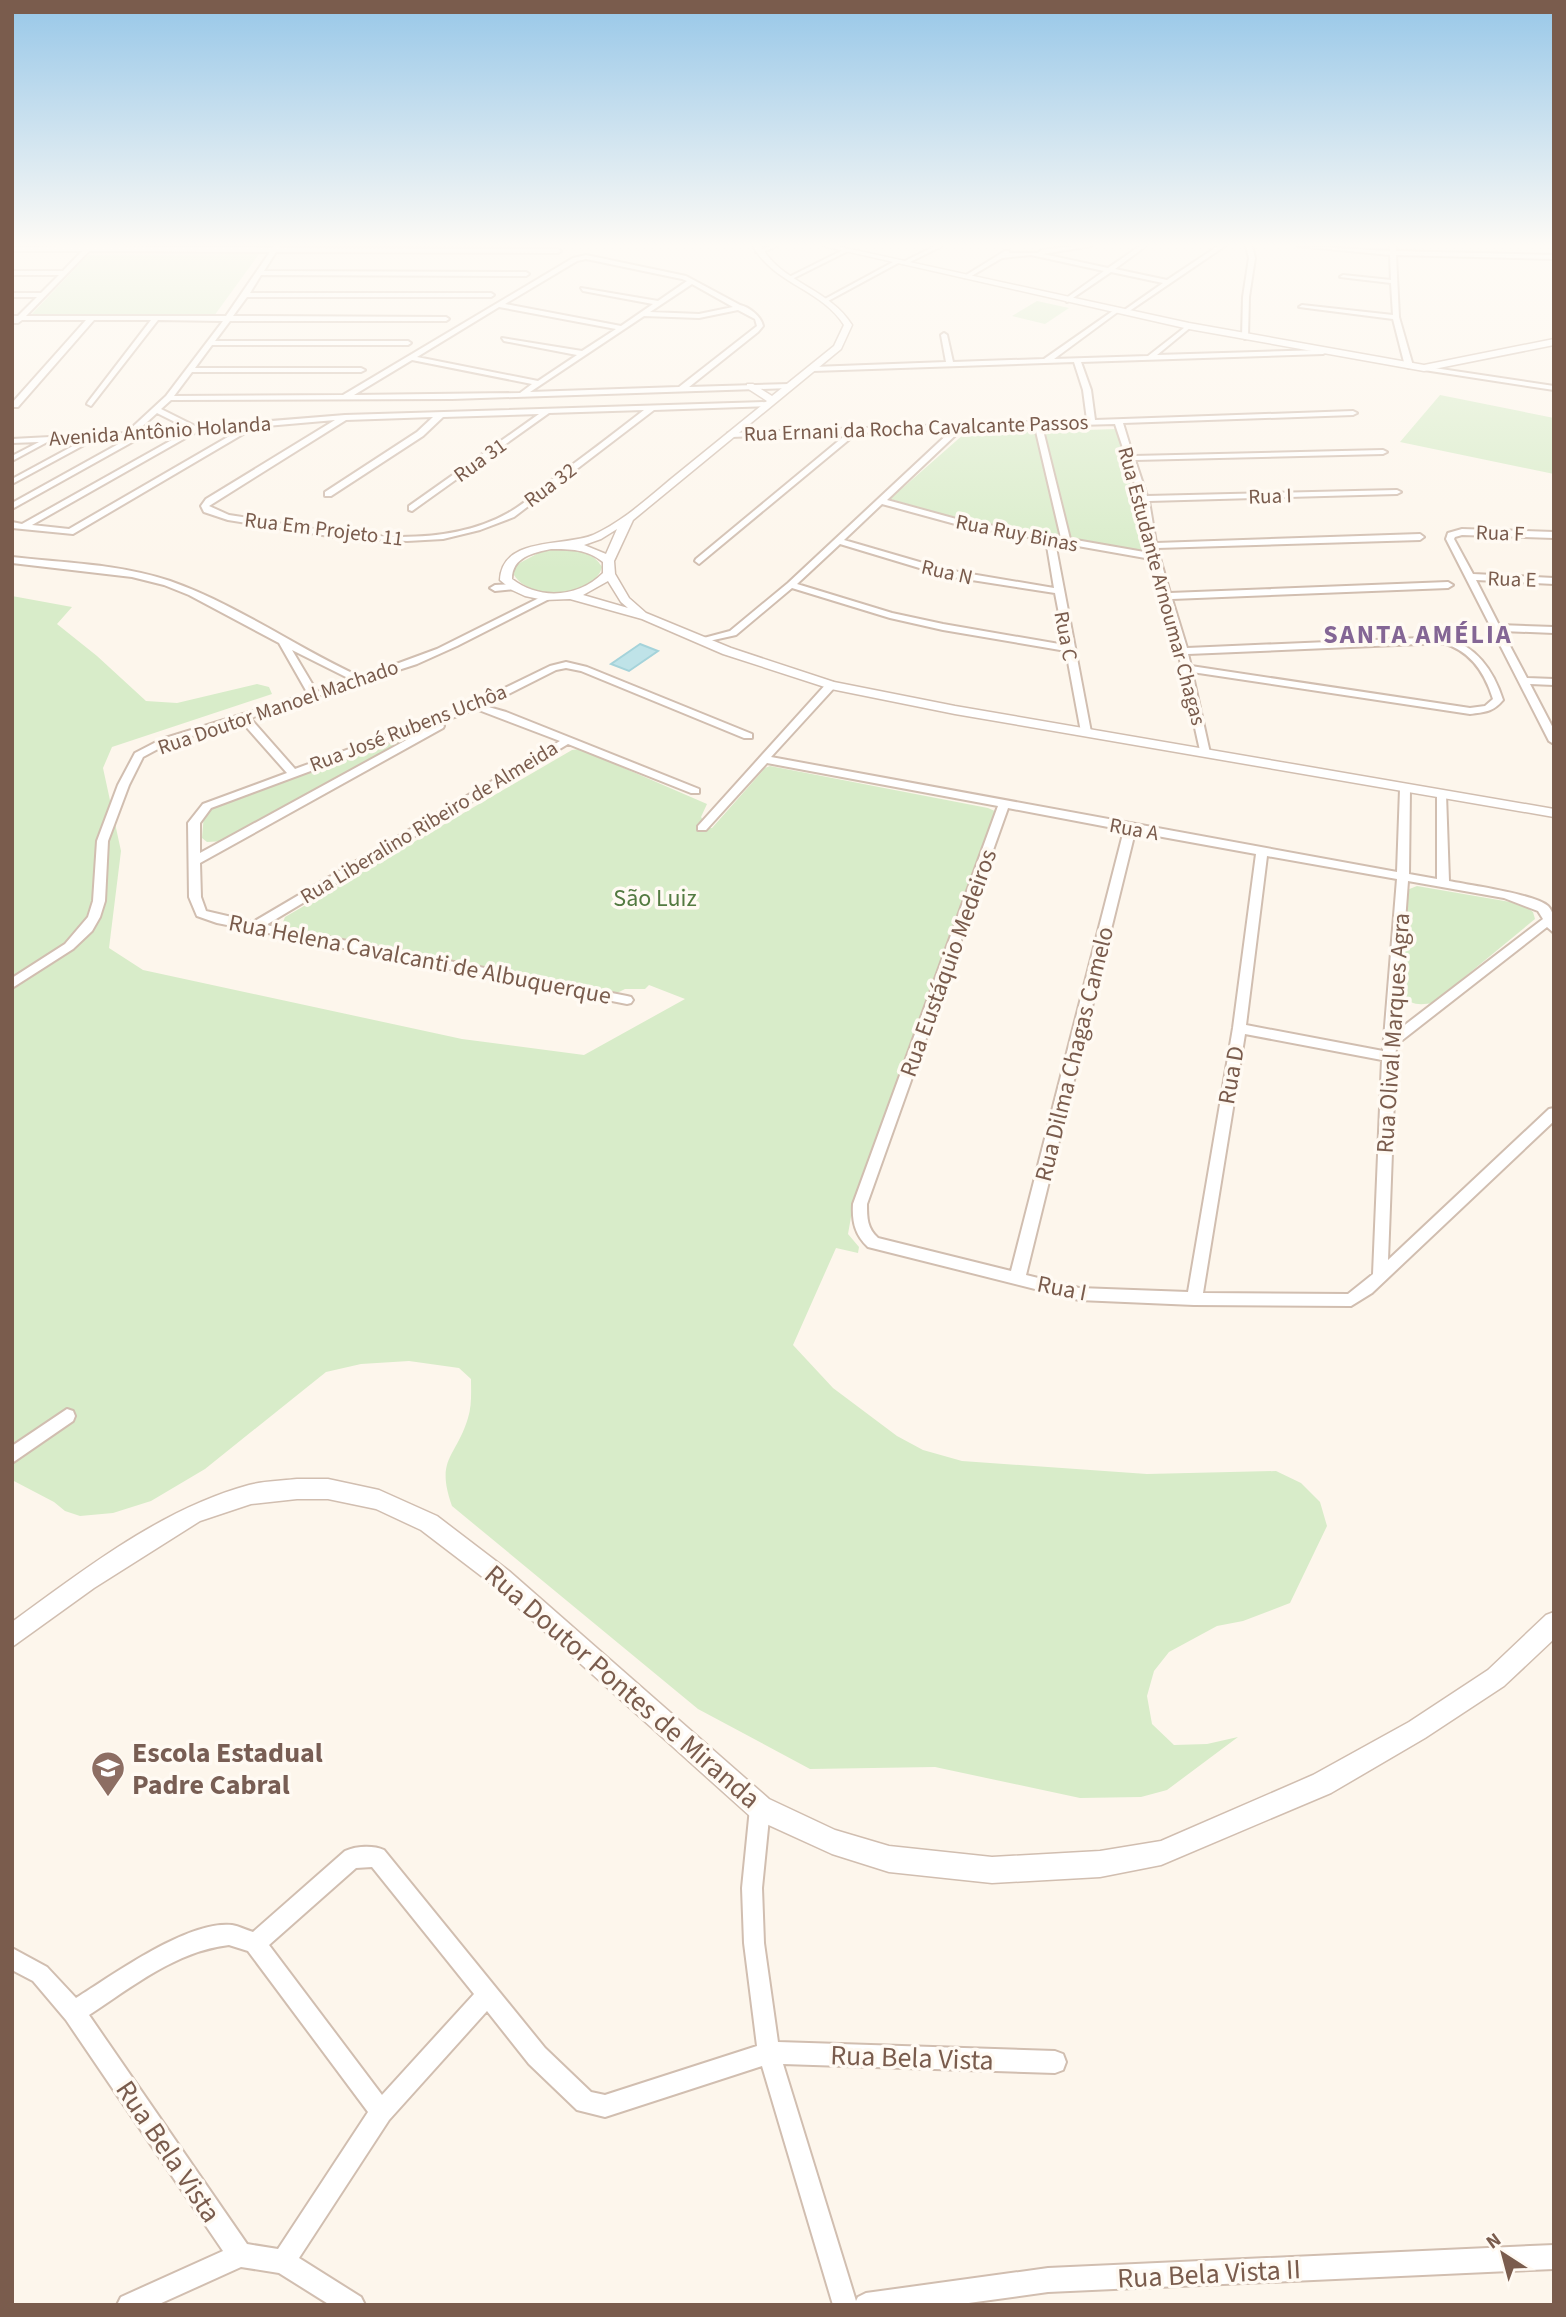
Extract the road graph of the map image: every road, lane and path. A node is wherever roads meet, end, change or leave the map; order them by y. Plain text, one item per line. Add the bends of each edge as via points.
1 (60, 354) edge
2 (129, 354) edge
3 (202, 354) edge
4 (417, 354) edge
5 (584, 354) edge
6 (726, 354) edge
7 (830, 354) edge
8 (948, 354) edge
9 (1056, 354) edge
10 (1154, 354) edge
11 (1270, 354) edge
12 (1336, 354) edge
13 (1406, 354) edge
14 (1493, 354) edge
15 (411, 358) junction
16 (1148, 359) junction
17 (1077, 361) junction
18 (1044, 362) junction
19 (950, 365) junction
20 (1409, 366) junction
21 (1424, 368) junction
22 (813, 369) junction
23 (190, 370) junction
24 (361, 370) dead end
25 (538, 383) junction
26 (750, 386) junction
27 (790, 386) junction
28 (1554, 388) edge
29 (682, 389) junction
30 (521, 395) junction
31 (452, 397) junction
32 (169, 398) junction
33 (342, 399) junction
34 (770, 402) junction
35 (91, 404) dead end
36 (15, 405) dead end
37 (653, 407) junction
38 (158, 410) junction
39 (547, 411) junction
40 (498, 413) junction
41 (1353, 414) dead end
42 (441, 415) junction
43 (345, 417) junction
44 (328, 418) junction
45 (1091, 421) junction
46 (1118, 421) junction
47 (1038, 424) junction
48 (256, 425) junction
49 (958, 428) junction
50 (197, 429) junction
51 (854, 432) junction
52 (144, 434) junction
53 (128, 435) junction
54 (731, 435) junction
55 (96, 437) junction
56 (49, 439) junction
57 (12, 441) edge
58 (1383, 452) dead end
59 (1130, 457) junction
60 (12, 459) edge
61 (12, 482) edge
62 (1396, 492) dead end
63 (328, 494) dead end
64 (1144, 499) junction
65 (880, 501) junction
66 (12, 507) edge
67 (412, 508) dead end
68 (635, 514) junction
69 (12, 525) edge
70 (24, 526) junction
71 (1554, 535) edge
72 (1420, 537) dead end
73 (435, 539) joint
74 (1050, 540) junction
75 (839, 541) junction
76 (1067, 543) junction
77 (568, 546) junction
78 (1152, 546) junction
79 (1155, 557) junction
80 (12, 560) edge
81 (608, 561) junction
82 (699, 561) dead end
83 (609, 574) junction
84 (1470, 577) junction
85 (1554, 581) edge
86 (791, 584) junction
87 (1448, 585) dead end
88 (495, 588) dead end
89 (516, 589) junction
90 (1058, 591) junction
91 (570, 595) junction
92 (550, 596) junction
93 (1167, 596) junction
94 (515, 610) junction
95 (646, 617) junction
96 (1497, 628) junction
97 (1554, 630) edge
98 (733, 633) junction
99 (703, 641) junction
100 (282, 643) junction
101 (1068, 648) junction
102 (727, 651) junction
103 (1183, 652) junction
104 (1186, 667) junction
105 (359, 680) junction
106 (1522, 681) junction
107 (1554, 682) edge
108 (831, 685) junction
109 (314, 695) junction
110 (478, 705) junction
111 (243, 717) junction
112 (1086, 732) junction
113 (748, 736) dead end
114 (568, 740) junction
115 (1554, 740) edge
116 (1205, 753) junction
117 (763, 759) junction
118 (292, 772) junction
119 (1405, 789) junction
120 (695, 791) dead end
121 (1442, 796) junction
122 (1004, 805) junction
123 (206, 806) joint
124 (1554, 813) edge
125 (702, 828) dead end
126 (1130, 828) junction
127 (1262, 851) junction
128 (195, 860) junction
129 (1403, 877) junction
130 (1443, 884) junction
131 (1552, 924) edge
132 (255, 926) junction
133 (12, 984) edge
134 (627, 1000) dead end
135 (1239, 1028) junction
136 (1392, 1042) junction
137 (1389, 1057) junction
138 (1554, 1113) edge
139 (892, 1121) joint
140 (1380, 1276) junction
141 (1017, 1279) junction
142 (1194, 1299) junction
143 (67, 1416) dead end
144 (12, 1456) edge
145 (1554, 1623) edge
146 (12, 1636) edge
147 (760, 1808) junction
148 (255, 1944) junction
149 (12, 1958) edge
150 (487, 1996) junction
151 (74, 2012) junction
152 (769, 2053) junction
153 (1055, 2062) dead end
154 (381, 2112) junction
155 (240, 2255) junction
156 (1554, 2256) edge
157 (283, 2262) junction
158 (129, 2305) edge
159 (354, 2305) edge
160 (845, 2305) edge
161 (866, 2305) edge

1 - 36 street
2 - 35 street
3 - 23 street
4 - 15 street
5 - 25 street
6 - 29 street
7 - 22 street
8 - 19 street
9 - 18 street
10 - 16 street
11 - 16 street
12 - 20 street
13 - 20 street
14 - 21 street
15 - 25 street
15 - 33 street
16 - 17 street
17 - 18 street
17 - 45 street
18 - 19 street
19 - 22 street
20 - 21 street
21 - 28 street
22 - 27 street
23 - 24 street
23 - 32 street
25 - 30 street
26 - 27 street
26 - 29 street
26 - 34 street
27 - 34 street
29 - 30 street
30 - 31 street
30 - 40 street
31 - 33 street
31 - 42 street
32 - 33 street
32 - 38 street
33 - 44 street
34 - 37 street, Avenida Antônio Holanda
34 - 54 street
37 - 39 street, Avenida Antônio Holanda
37 - 73 street, Rua 32 via 511,515 482,528
38 - 50 street
38 - 53 street
39 - 40 street, Avenida Antônio Holanda
39 - 67 street, Rua 31
40 - 42 street, Avenida Antônio Holanda
41 - 46 street, Rua Ernani da Rocha Cavalcante Passos
42 - 43 street, Avenida Antônio Holanda
42 - 63 street via 420,434
43 - 44 street, Avenida Antônio Holanda
43 - 73 street, Rua Em Projeto 11 via 205,506 213,514 379,538
44 - 48 street, Avenida Antônio Holanda
45 - 46 street, Rua Ernani da Rocha Cavalcante Passos
45 - 47 street, Rua Ernani da Rocha Cavalcante Passos
46 - 59 street, Rua Estudante Arnoumar Chagas
47 - 49 street, Rua Ernani da Rocha Cavalcante Passos
47 - 76 street
48 - 50 street, Avenida Antônio Holanda
48 - 70 street via 70,532
49 - 51 street, Rua Ernani da Rocha Cavalcante Passos
49 - 65 street
50 - 52 street, Avenida Antônio Holanda
50 - 70 street
51 - 54 street, Rua Ernani da Rocha Cavalcante Passos
51 - 82 street
52 - 53 street, Avenida Antônio Holanda
52 - 66 street
53 - 55 street, Avenida Antônio Holanda
54 - 68 street
55 - 56 street, Avenida Antônio Holanda
55 - 61 street
56 - 57 street, Avenida Antônio Holanda
56 - 60 street
58 - 59 street
59 - 64 street, Rua Estudante Arnoumar Chagas
62 - 64 street, Rua I
64 - 78 street, Rua Estudante Arnoumar Chagas
65 - 74 street, Rua Ruy Binas
65 - 75 street
68 - 77 street via 597,537
68 - 81 street
69 - 70 street
71 - 84 street, Rua F via 1451,535
72 - 78 street
74 - 76 street, Rua Ruy Binas
74 - 90 street, Rua C
75 - 86 street
75 - 90 street, Rua N via 946,573
76 - 79 street, Rua Ruy Binas
77 - 81 street via 593,550
77 - 89 street via 534,550 510,563 506,580
78 - 79 street, Rua Estudante Arnoumar Chagas
79 - 93 street, Rua Estudante Arnoumar Chagas
80 - 100 street via 163,582 194,593
81 - 83 street
83 - 91 street via 595,587
83 - 95 street via 625,600
84 - 85 street, Rua E
84 - 96 street
86 - 98 street
86 - 101 street via 890,615
87 - 93 street
88 - 89 street
89 - 92 street
89 - 94 street
90 - 101 street, Rua C
91 - 92 street
91 - 95 street
92 - 94 street, Rua Doutor Manoel Machado
93 - 103 street, Rua Estudante Arnoumar Chagas
94 - 105 street, Rua Doutor Manoel Machado via 443,650
95 - 99 street
96 - 97 street
96 - 106 street
98 - 99 street
98 - 102 street
99 - 102 street
100 - 105 street
100 - 109 street
101 - 112 street, Rua C
102 - 108 street
103 - 104 street, Rua Estudante Arnoumar Chagas
103 - 104 street via 1444,640 1475,654 1498,700 1488,709 1470,711
104 - 116 street, Rua Estudante Arnoumar Chagas
105 - 109 street, Rua Doutor Manoel Machado
106 - 107 street
106 - 115 street
108 - 112 street
108 - 117 street
109 - 111 street, Rua Doutor Manoel Machado
110 - 113 street, Rua José Rubens Uchôa via 566,665 609,678
110 - 114 street
110 - 118 street, Rua José Rubens Uchôa
110 - 128 street
111 - 118 street
111 - 133 street, Rua Doutor Manoel Machado via 139,755 128,772 101,846 95,916 61,951
112 - 116 street
114 - 120 street
114 - 132 street, Rua Liberalino Ribeiro de Almeida
116 - 119 street
117 - 122 street, Rua A
117 - 125 street
118 - 123 street, Rua José Rubens Uchôa
119 - 121 street
119 - 129 street, Rua Olival Marques Agra
121 - 124 street
121 - 130 street
122 - 126 street, Rua A
122 - 139 street, Rua Eustáquio Medeiros
123 - 128 street, Rua Helena Cavalcanti de Albuquerque via 194,823
126 - 127 street, Rua A
126 - 141 street, Rua Dilma Chagas Camelo
127 - 129 street, Rua A
127 - 135 street, Rua D
128 - 132 street, Rua Helena Cavalcanti de Albuquerque via 195,897 201,913
129 - 130 street, Rua A
129 - 136 street, Rua Olival Marques Agra
130 - 131 street, Rua A via 1506,895 1543,908
131 - 136 street
132 - 134 street, Rua Helena Cavalcanti de Albuquerque
135 - 137 street
135 - 142 street, Rua D
136 - 137 street, Rua Olival Marques Agra
137 - 140 street, Rua Olival Marques Agra
138 - 140 street, Rua I
139 - 141 street, Rua I via 860,1203 859,1226 864,1236 895,1250
140 - 142 street, Rua I via 1351,1300
141 - 142 street, Rua I via 1079,1294
143 - 144 street
145 - 147 street, Rua Doutor Pontes de Miranda via 1496,1678 1417,1730 1322,1784 1161,1853 1100,1864 992,1870 928,1863 832,1842
146 - 147 street, Rua Doutor Pontes de Miranda via 86,1581 193,1514 251,1494 298,1489 328,1489 379,1500 429,1523 501,1578
147 - 152 street via 752,1888 754,1943
148 - 150 street, Rua Bela Vista via 352,1858 377,1857
148 - 151 street via 232,1935 209,1937 175,1951
148 - 154 street
149 - 151 street, Rua Bela Vista via 40,1975
150 - 152 street, Rua Bela Vista via 537,2056 585,2102 606,2106
150 - 154 street
151 - 155 street, Rua Bela Vista
152 - 153 street, Rua Bela Vista
152 - 160 street
154 - 157 street
155 - 157 street
155 - 158 street
156 - 161 street, Rua Bela Vista II via 1048,2280
157 - 159 street

